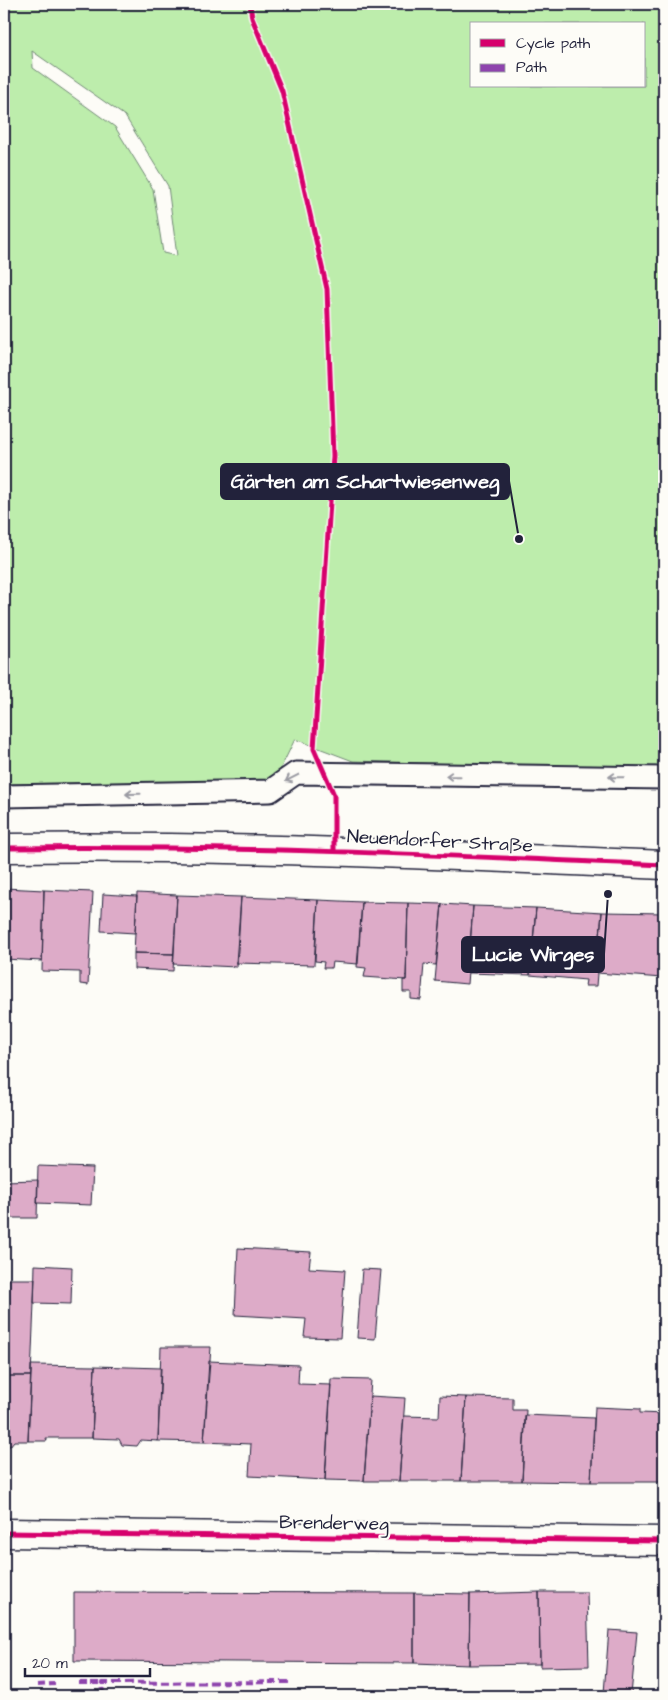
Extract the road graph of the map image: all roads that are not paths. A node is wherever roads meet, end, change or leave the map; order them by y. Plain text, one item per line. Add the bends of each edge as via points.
1 (664, 778) edge
2 (4, 796) edge
3 (4, 848) edge
4 (664, 865) edge
5 (4, 1532) edge
6 (664, 1541) edge

1 -> 2 lane via 296,774 270,791
3 - 4 street, Neuendorfer Straße via 334,850
5 - 6 street, Brenderweg

